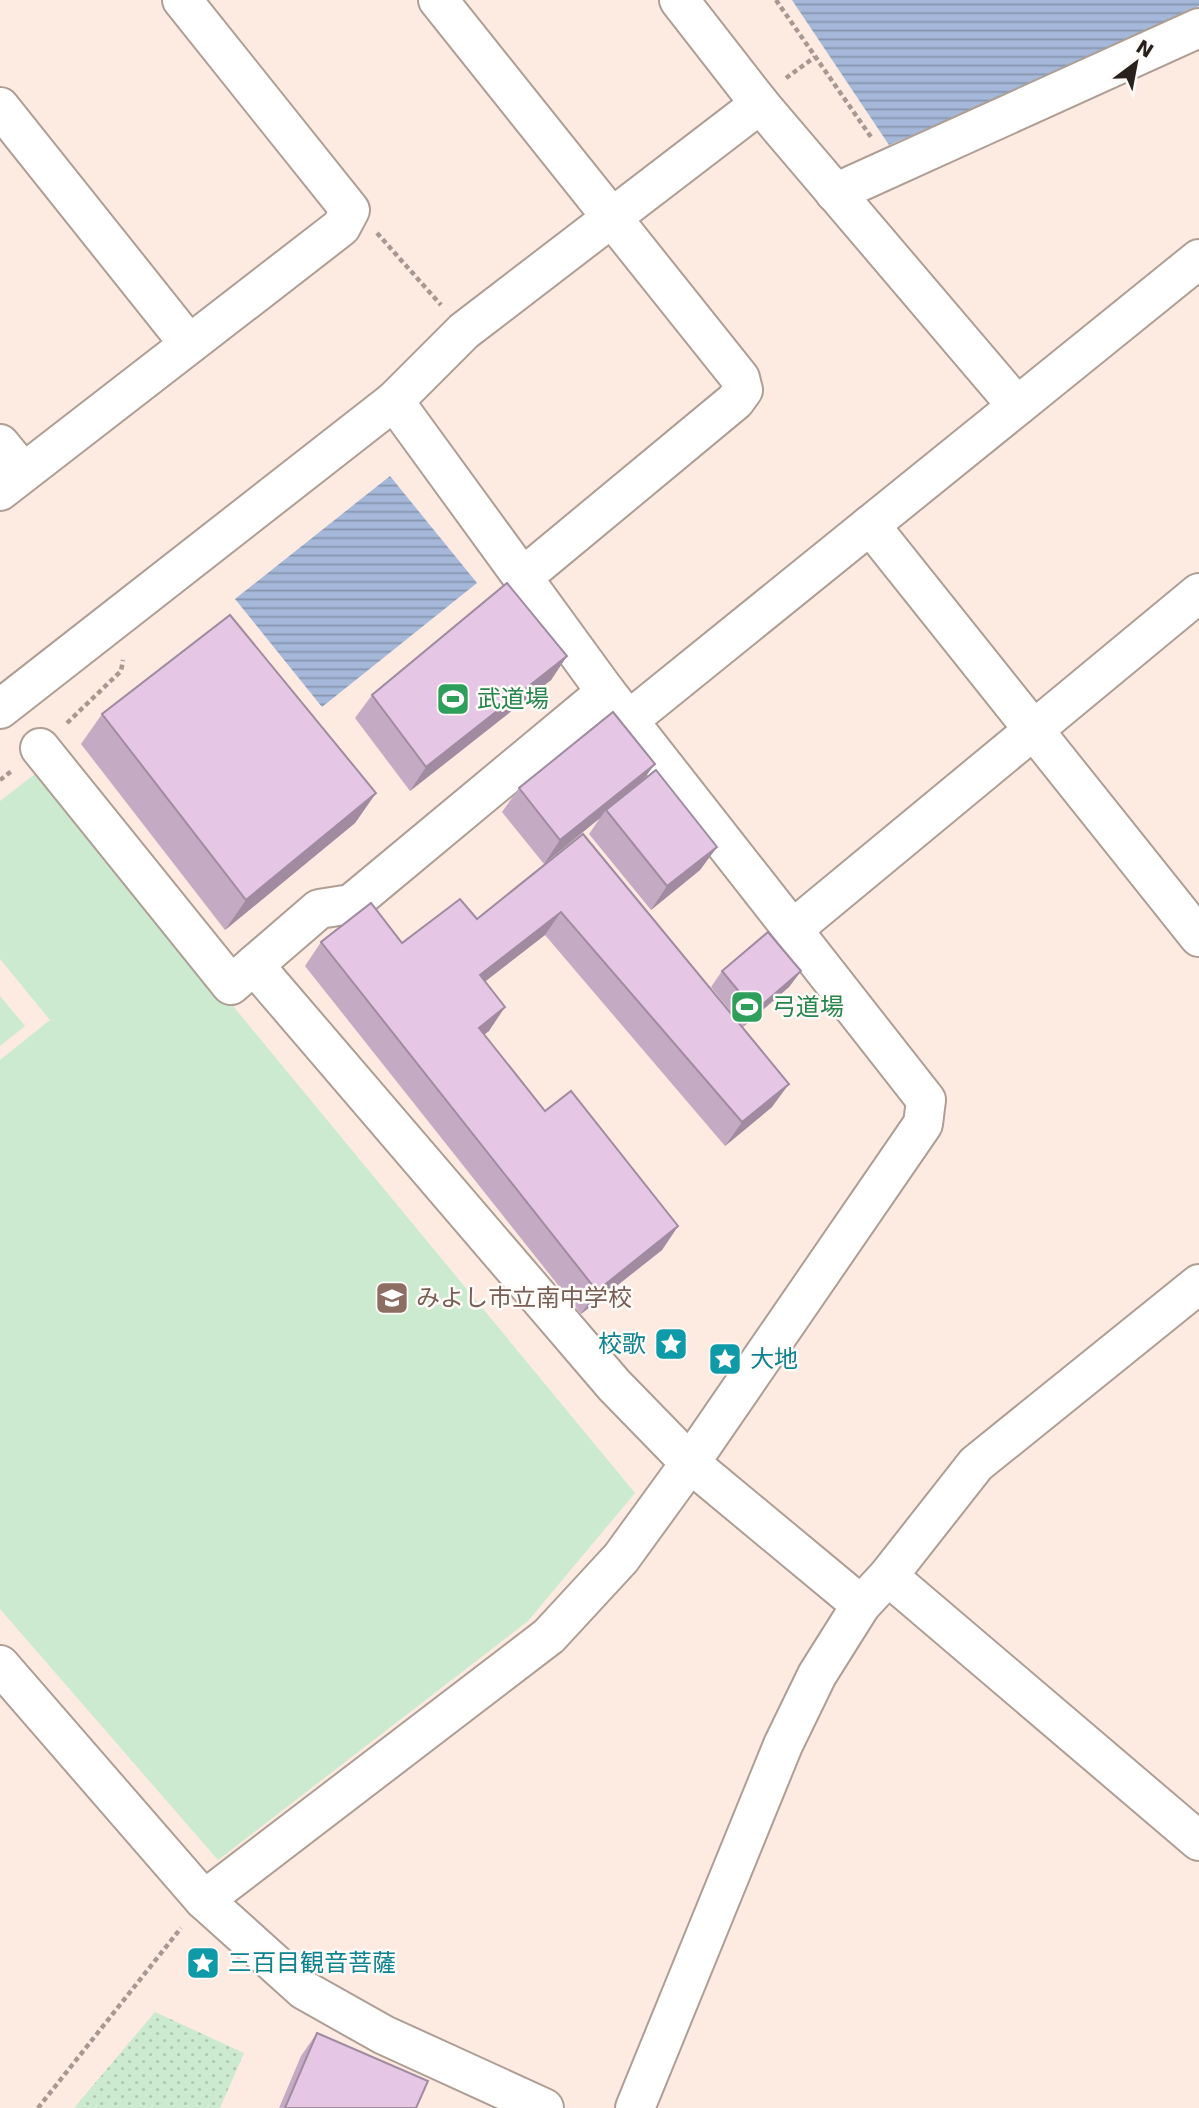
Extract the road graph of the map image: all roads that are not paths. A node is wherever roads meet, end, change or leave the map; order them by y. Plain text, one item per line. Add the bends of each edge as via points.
1 (181, 0) edge
2 (438, 0) edge
3 (679, 0) edge
4 (1199, 28) edge
5 (772, 91) junction
6 (0, 107) edge
7 (835, 193) junction
8 (611, 217) junction
9 (1199, 259) edge
10 (189, 344) junction
11 (394, 401) junction
12 (1017, 406) junction
13 (8, 469) edge
14 (870, 526) junction
15 (524, 576) junction
16 (1199, 593) edge
17 (618, 706) junction
18 (0, 709) edge
19 (1031, 730) junction
20 (40, 748) road end
21 (793, 929) junction
22 (1199, 937) edge
23 (254, 965) junction
24 (1199, 1284) edge
25 (690, 1463) junction
26 (888, 1576) junction
27 (861, 1605) junction
28 (0, 1665) edge
29 (1199, 1841) edge
30 (204, 1900) junction
31 (544, 2108) edge
32 (635, 2108) edge

1 - 10 street via 351,210 341,227
2 - 8 street
3 - 5 street
4 - 7 street
5 - 7 street
5 - 8 street
6 - 10 street
7 - 12 street
8 - 11 street via 464,331
8 - 15 street via 740,378 743,390
9 - 12 street
10 - 13 street
11 - 15 street
11 - 18 street
12 - 14 street
14 - 17 street
14 - 19 street
15 - 17 street
16 - 19 street
17 - 21 street
17 - 23 street via 351,904 319,909
19 - 21 street
19 - 22 street
20 - 23 street via 231,985
21 - 25 street via 926,1100 923,1124
23 - 25 street via 614,1385
24 - 26 street via 976,1464
25 - 27 street
25 - 30 street via 621,1558 549,1636
26 - 27 street
26 - 29 street
27 - 32 street via 817,1675 783,1745
28 - 30 street
30 - 31 street via 304,1990 384,2035

